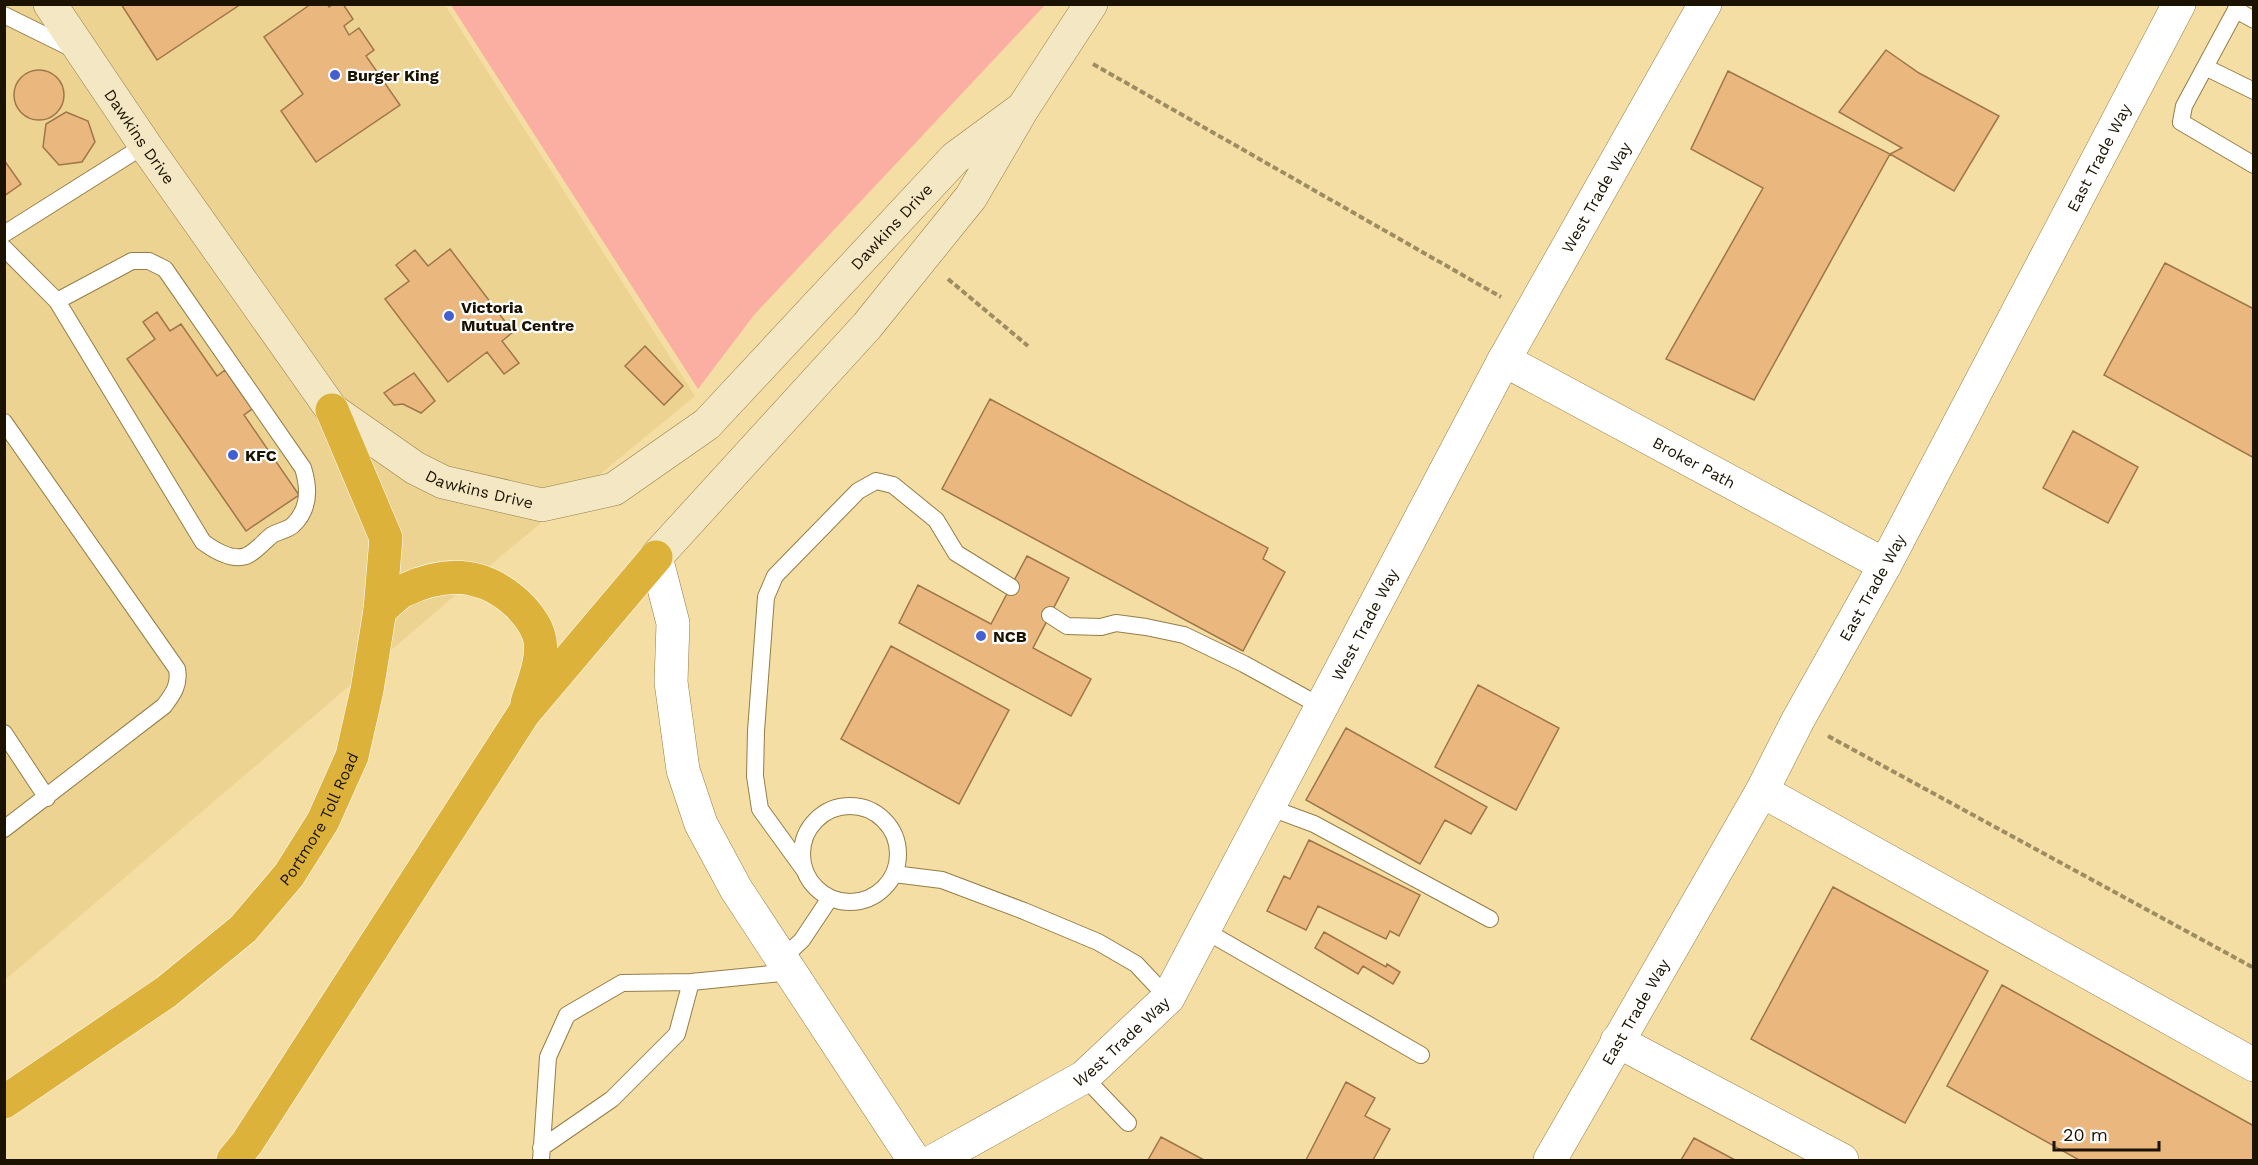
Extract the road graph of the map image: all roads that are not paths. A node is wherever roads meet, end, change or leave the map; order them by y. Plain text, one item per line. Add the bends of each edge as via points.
1 (50, 4) edge
2 (1091, 4) edge
3 (1705, 4) edge
4 (2179, 4) edge
5 (2237, 7) edge
6 (4, 15) edge
7 (2253, 20) edge
8 (84, 55) junction
9 (2205, 66) junction
10 (2253, 91) edge
11 (1023, 108) junction
12 (145, 145) junction
13 (2253, 165) edge
14 (4, 234) edge
15 (4, 248) edge
16 (57, 300) junction
17 (1504, 360) junction
18 (332, 410) junction
19 (4, 422) edge
20 (656, 557) junction
21 (1885, 565) junction
22 (1011, 587) dead end
23 (380, 610) junction
24 (1050, 615) dead end
25 (1322, 707) junction
26 (524, 713) junction
27 (4, 733) edge
28 (1762, 791) junction
29 (47, 798) junction
30 (1268, 807) junction
31 (4, 829) edge
32 (805, 871) junction
33 (894, 874) junction
34 (830, 898) junction
35 (1490, 920) dead end
36 (1204, 930) junction
37 (787, 965) junction
38 (691, 982) junction
39 (1168, 998) junction
40 (1617, 1041) junction
41 (1420, 1055) dead end
42 (2253, 1065) edge
43 (1084, 1077) junction
44 (4, 1102) edge
45 (1128, 1123) dead end
46 (541, 1154) edge
47 (233, 1161) edge
48 (914, 1161) edge
49 (935, 1161) edge
50 (1550, 1161) edge
51 (1842, 1161) edge

1 - 8 main road, Dawkins Drive
2 - 11 main road, Dawkins Drive
3 - 17 street, West Trade Way
4 - 21 street, East Trade Way
5 - 7 lane
5 - 9 lane
6 - 8 lane
8 - 12 main road, Dawkins Drive
9 - 10 lane
9 - 13 lane via 2184,106 2181,122
11 - 18 main road, Dawkins Drive via 955,158 707,424 614,489 542,505 443,482 415,468
11 - 20 main road, Dawkins Drive via 971,197 867,326
12 - 14 lane
12 - 18 main road, Dawkins Drive
15 - 16 lane
16 - 16 lane via 132,261 149,261 165,269 303,468 308,483 307,499 292,526 246,556 230,556 203,542
17 - 21 street, Broker Path
17 - 25 street, West Trade Way
18 - 23 highway, Portmore Toll Road via 386,538
19 - 29 lane via 177,669 179,678 164,706
20 - 26 highway
20 - 37 street via 673,623 671,682 683,770 701,824 736,889
21 - 28 street, East Trade Way
22 - 32 lane via 956,553 936,520 893,485 876,481 858,491 775,576 766,597 755,776 760,809
23 - 26 highway via 403,591 438,578 464,576 496,586 524,609 540,638 540,660
23 - 44 highway, Portmore Toll Road via 352,756 323,821 289,875 243,929 166,992
24 - 25 lane via 1067,626 1101,627 1116,623 1184,635
25 - 30 street, West Trade Way
26 - 47 highway
27 - 29 lane
28 - 40 street, East Trade Way
28 - 42 street
29 - 31 lane
30 - 35 lane via 1314,824
30 - 36 street, West Trade Way
32 - 33 lane via 802,852 807,833 818,818 834,808 852,805 871,809 886,821 896,837 899,856
32 - 34 lane via 815,887
33 - 34 lane via 884,890 867,900 848,903
33 - 39 lane via 942,880 1098,942 1136,964
34 - 37 lane
36 - 39 street, West Trade Way
36 - 41 lane
37 - 38 lane
37 - 48 street
38 - 46 lane via 676,1034 612,1099
38 - 46 lane via 622,983 567,1015 548,1057
39 - 43 street, West Trade Way
40 - 50 street, East Trade Way
40 - 51 street
43 - 45 lane
43 - 49 street, West Trade Way

